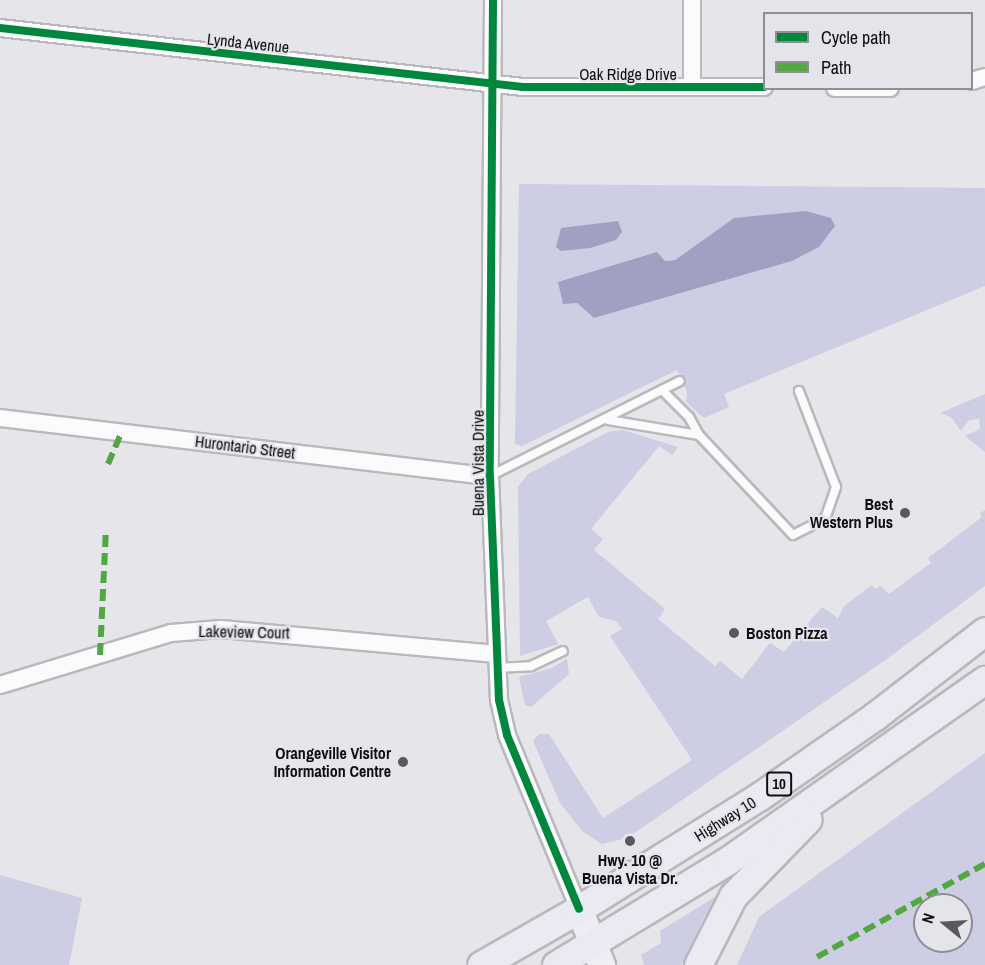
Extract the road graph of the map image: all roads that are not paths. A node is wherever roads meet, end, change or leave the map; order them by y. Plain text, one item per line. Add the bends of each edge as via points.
1 (493, 0) edge
2 (692, 0) edge
3 (0, 28) edge
4 (492, 84) junction
5 (692, 87) junction
6 (763, 87) edge
7 (680, 381) dead end
8 (662, 390) junction
9 (799, 391) dead end
10 (0, 418) edge
11 (608, 420) junction
12 (699, 435) junction
13 (490, 476) junction
14 (985, 631) edge
15 (563, 651) dead end
16 (495, 661) junction
17 (985, 680) edge
18 (0, 685) edge
19 (847, 776) junction
20 (579, 909) junction
21 (598, 953) edge
22 (481, 965) edge
23 (556, 965) edge
24 (698, 965) edge

1 - 4 street, Buena Vista Drive
2 - 5 street
3 - 4 street, Lynda Avenue
4 - 5 street, Oak Ridge Drive
4 - 13 street, Buena Vista Drive
5 - 6 street, Oak Ridge Drive
7 - 8 lane
8 - 11 lane
8 - 12 lane via 689,417
9 - 12 lane via 836,487 825,519 793,535
10 - 13 street, Hurontario Street
11 - 12 lane
11 - 13 lane
13 - 16 street, Buena Vista Drive
14 - 20 highway, Highway 10 / 10 via 875,716 760,796
15 - 16 lane via 531,666
16 - 18 street, Lakeview Court via 221,629 171,633
16 - 20 street, Buena Vista Drive via 507,735
17 - 19 highway, Highway 10 / 10
19 - 21 highway, Highway 10 / 10
19 - 24 highway via 733,896
20 - 21 main road
20 - 22 highway, Highway 10 / 10
21 - 23 highway, Highway 10 / 10

